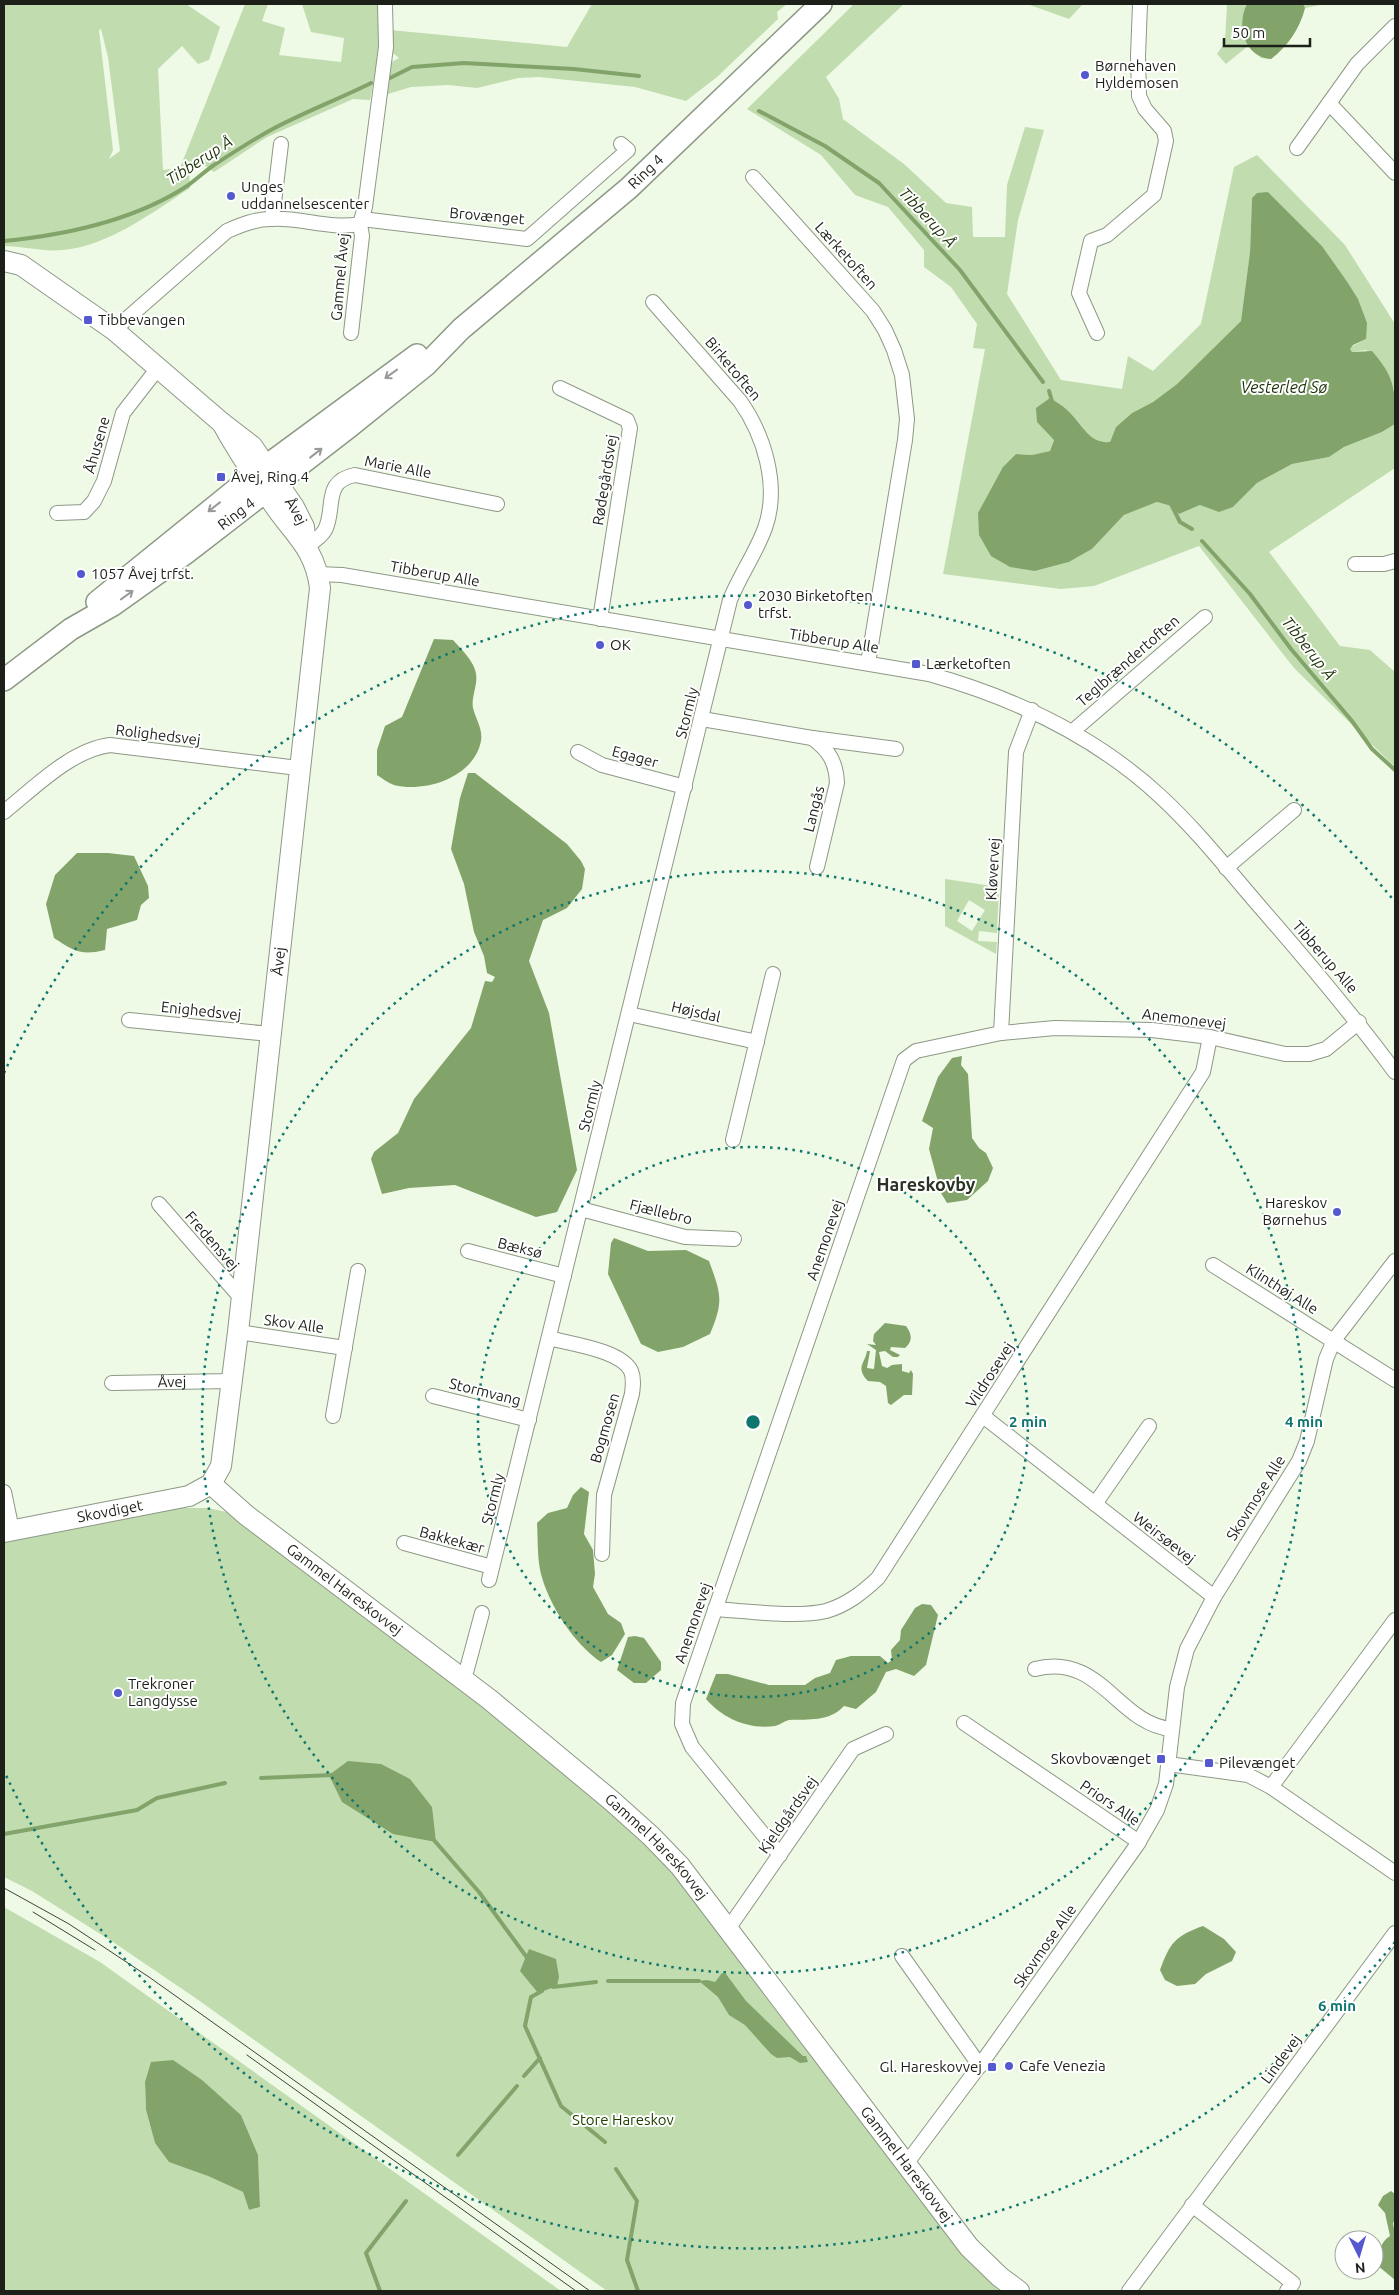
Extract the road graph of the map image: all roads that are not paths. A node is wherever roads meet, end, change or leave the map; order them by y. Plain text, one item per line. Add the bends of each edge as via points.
1 (385, 4) edge
2 (821, 4) edge
3 (1140, 4) edge
4 (1395, 26) edge
5 (1329, 103) junction
6 (281, 144) dead end
7 (621, 144) dead end
8 (1297, 148) dead end
9 (1395, 173) edge
10 (753, 177) dead end
11 (272, 218) junction
12 (361, 221) junction
13 (12, 263) edge
14 (653, 302) dead end
15 (114, 330) junction
16 (351, 333) dead end
17 (1097, 333) dead end
18 (158, 368) junction
19 (560, 388) dead end
20 (266, 479) junction
21 (497, 504) dead end
22 (57, 514) dead end
23 (306, 544) junction
24 (1395, 561) edge
25 (1355, 564) dead end
26 (318, 574) junction
27 (1205, 617) dead end
28 (600, 619) junction
29 (722, 639) junction
30 (868, 663) junction
31 (4, 680) edge
32 (1032, 710) junction
33 (702, 719) junction
34 (1073, 731) junction
35 (812, 738) junction
36 (896, 749) dead end
37 (578, 752) dead end
38 (298, 768) junction
39 (685, 787) junction
40 (1294, 810) dead end
41 (4, 812) edge
42 (816, 867) dead end
43 (1226, 868) junction
44 (773, 974) dead end
45 (629, 1014) junction
46 (129, 1020) dead end
47 (1359, 1022) junction
48 (1001, 1033) junction
49 (270, 1034) junction
50 (1210, 1037) junction
51 (757, 1042) junction
52 (1395, 1072) edge
53 (733, 1140) dead end
54 (159, 1204) dead end
55 (581, 1209) junction
56 (734, 1239) dead end
57 (468, 1252) dead end
58 (1395, 1263) edge
59 (1213, 1265) dead end
60 (358, 1271) dead end
61 (564, 1276) junction
62 (241, 1298) junction
63 (238, 1332) junction
64 (549, 1338) junction
65 (1334, 1340) junction
66 (345, 1348) junction
67 (1395, 1380) edge
68 (232, 1381) junction
69 (112, 1383) dead end
70 (433, 1396) dead end
71 (333, 1416) dead end
72 (983, 1416) junction
73 (529, 1420) junction
74 (1149, 1426) dead end
75 (211, 1484) junction
76 (4, 1492) edge
77 (1095, 1504) junction
78 (8, 1531) edge
79 (404, 1543) dead end
80 (602, 1554) dead end
81 (491, 1574) joint
82 (1214, 1597) junction
83 (715, 1609) junction
84 (482, 1613) dead end
85 (1395, 1620) edge
86 (1035, 1669) dead end
87 (464, 1680) junction
88 (964, 1723) dead end
89 (1171, 1729) junction
90 (886, 1734) dead end
91 (1168, 1764) junction
92 (1271, 1787) junction
93 (1139, 1842) junction
94 (780, 1855) junction
95 (1395, 1873) edge
96 (728, 1929) junction
97 (1395, 1933) edge
98 (902, 1956) dead end
99 (980, 2066) junction
100 (906, 2164) junction
101 (1192, 2205) junction
102 (1019, 2291) edge
103 (1129, 2291) edge
104 (1287, 2291) edge

1 - 12 street via 386,47
2 - 20 main road, Ring 4 via 629,188 461,329 416,355
3 - 17 street via 1139,96 1164,131 1166,140 1154,195 1107,235 1091,241 1079,293
4 - 5 street via 1358,64
5 - 8 street
5 - 9 street
6 - 11 street
7 - 12 street, Brovænget via 628,150 527,239
10 - 30 street, Lærketoften via 873,312 894,350 902,375 906,404 905,440
11 - 12 street via 347,226
11 - 15 street via 248,222 227,231
12 - 16 street, Gammel Åvej
13 - 15 street, Åvej
14 - 29 street, Birketoften via 751,416 763,444 769,470 770,500 766,526 730,600
15 - 18 street, Åvej
18 - 20 street, Åvej via 252,446
18 - 22 street, Åhusene via 123,413 104,481 94,501 84,512
19 - 28 street, Rødegårdsvej via 627,420 630,428
20 - 23 street, Åvej via 295,533
20 - 31 main road, Ring 4 via 113,605 71,629
21 - 23 street, Marie Alle via 355,475 344,477 332,491 326,529
23 - 26 street, Åvej
24 - 25 street
26 - 28 street, Tibberup Alle via 342,575
26 - 38 street, Åvej via 318,608
27 - 34 street, Teglbrændertoften
28 - 29 street, Tibberup Alle
29 - 30 street, Tibberup Alle
29 - 33 street, Stormly
30 - 32 street, Tibberup Alle via 965,684
32 - 34 street, Tibberup Alle
32 - 48 street, Kløvervej via 1016,752
33 - 35 street
33 - 39 street, Stormly
34 - 43 street, Tibberup Alle via 1123,764 1161,796
35 - 36 street
35 - 42 street, Langås via 832,757 837,776
37 - 39 street, Egager via 602,766
38 - 41 street, Rolighedsvej via 97,746 74,757
38 - 49 street, Åvej
39 - 45 street, Stormly
40 - 43 street
43 - 47 street, Tibberup Alle
44 - 51 street
45 - 51 street, Højsdal
45 - 55 street, Stormly
46 - 49 street, Enighedsvej
47 - 50 street, Anemonevej via 1326,1050 1309,1054 1285,1054
47 - 52 street, Tibberup Alle
48 - 50 street, Anemonevej via 1055,1028 1117,1028
48 - 83 street, Anemonevej via 916,1051 904,1060
49 - 62 street, Åvej
50 - 72 street, Vildrosevej via 1203,1072
51 - 53 street
54 - 62 street, Fredensvej
55 - 56 street, Fjællebro via 686,1237
55 - 61 street, Stormly
57 - 61 street, Bæksø
58 - 65 street, Skovmose Alle
59 - 65 street, Klinthøj Alle
60 - 66 street
61 - 64 street, Stormly
62 - 63 street, Åvej
63 - 66 street, Skov Alle
63 - 68 street, Åvej
64 - 73 street, Stormly
64 - 80 street, Bogmosen via 613,1355 631,1371 632,1394 604,1495
65 - 67 street, Klinthøj Alle
65 - 82 street, Skovmose Alle via 1299,1461
66 - 71 street
68 - 69 street, Åvej
68 - 75 street, Åvej via 221,1466
70 - 73 street, Stormvang
72 - 77 street, Weirsøevej
72 - 83 street, Vildrosevej via 878,1578 860,1595 828,1610 810,1614
73 - 81 street, Stormly
74 - 77 street
75 - 78 street, Skovdiget via 189,1496
75 - 87 street, Gammel Hareskovvej via 246,1515
76 - 78 street
77 - 82 street, Weirsøevej
79 - 81 street, Bakkekær
82 - 89 street, Skovmose Alle via 1186,1649
83 - 94 street, Anemonevej via 683,1703 682,1724 692,1747
84 - 87 street
85 - 92 street
86 - 89 street via 1061,1666 1087,1674 1151,1725
87 - 96 street, Gammel Hareskovvej via 651,1836 680,1866
88 - 93 street, Priors Alle
89 - 91 street, Skovmose Alle
90 - 94 street, Kjeldgårdsvej via 853,1749
91 - 92 street via 1248,1775
91 - 93 street, Skovmose Alle via 1166,1784 1157,1810
92 - 95 street
93 - 99 street, Skovmose Alle
94 - 96 street, Kjeldgårdsvej
96 - 100 street, Gammel Hareskovvej
97 - 101 street, Lindevej
98 - 99 street
99 - 100 street, Skovmose Alle
100 - 102 street, Gammel Hareskovvej via 969,2247
101 - 103 street, Lindevej
101 - 104 street via 1293,2283

